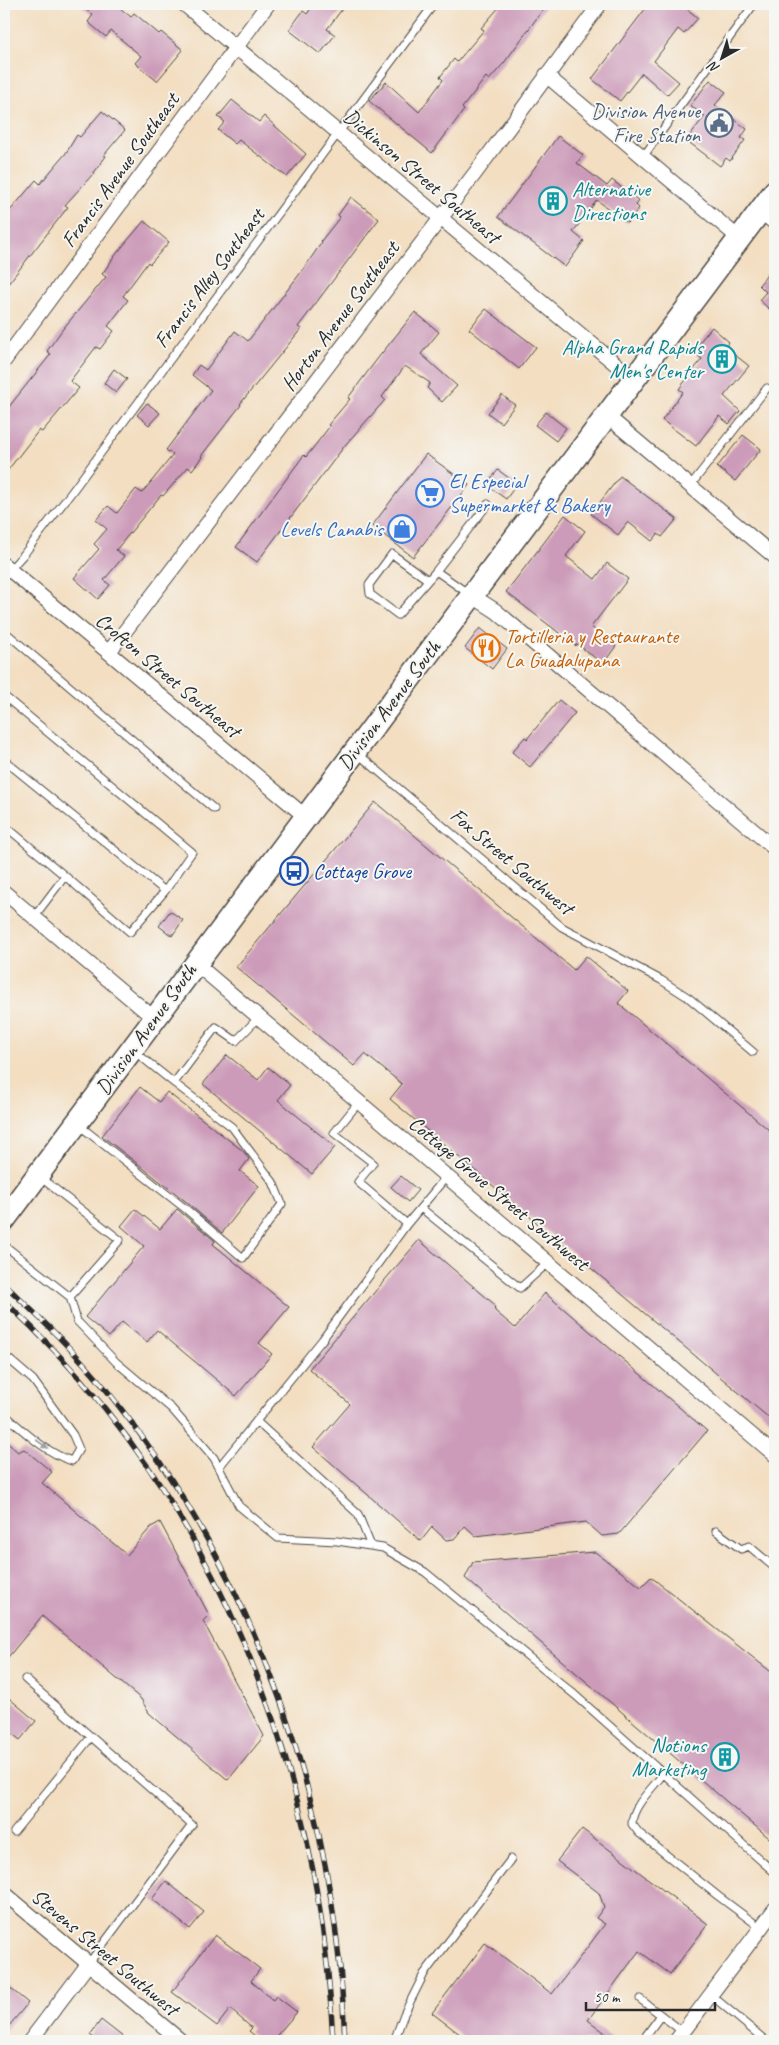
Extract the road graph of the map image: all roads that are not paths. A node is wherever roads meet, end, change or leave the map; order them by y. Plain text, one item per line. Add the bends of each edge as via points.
1 (184, 4) edge
2 (268, 4) edge
3 (434, 4) edge
4 (600, 4) edge
5 (754, 4) edge
6 (236, 47) junction
7 (546, 75) junction
8 (338, 133) junction
9 (643, 158) junction
10 (775, 191) edge
11 (768, 217) edge
12 (440, 218) junction
13 (740, 240) junction
14 (4, 361) edge
15 (634, 380) junction
16 (767, 388) dead end
17 (607, 416) junction
18 (690, 486) junction
19 (488, 504) dead end
20 (775, 557) edge
21 (6, 570) edge
22 (436, 571) junction
23 (428, 580) junction
24 (472, 595) junction
25 (4, 631) edge
26 (109, 652) junction
27 (4, 696) edge
28 (355, 751) junction
29 (4, 760) edge
30 (214, 810) dead end
31 (306, 817) junction
32 (4, 825) edge
33 (775, 849) edge
34 (65, 876) junction
35 (164, 891) junction
36 (4, 892) edge
37 (34, 917) junction
38 (195, 963) junction
39 (259, 1017) junction
40 (155, 1019) junction
41 (132, 1050) junction
42 (753, 1052) dead end
43 (174, 1083) junction
44 (360, 1102) junction
45 (77, 1124) junction
46 (38, 1175) junction
47 (447, 1176) junction
48 (421, 1208) junction
49 (4, 1220) edge
50 (407, 1224) junction
51 (4, 1245) edge
52 (549, 1262) junction
53 (70, 1297) junction
54 (4, 1355) edge
55 (4, 1414) edge
56 (256, 1421) junction
57 (775, 1455) edge
58 (219, 1467) junction
59 (716, 1531) dead end
60 (371, 1546) junction
61 (775, 1568) edge
62 (25, 1679) dead end
63 (92, 1737) junction
64 (663, 1774) junction
65 (14, 1832) dead end
66 (511, 1858) dead end
67 (775, 1873) edge
68 (4, 1893) edge
69 (775, 1908) edge
70 (761, 1928) junction
71 (88, 1963) junction
72 (711, 1995) junction
73 (640, 1999) dead end
74 (661, 2016) junction
75 (679, 2037) edge
76 (30, 2041) edge
77 (181, 2041) edge
78 (394, 2041) edge
79 (642, 2041) edge
80 (766, 2041) edge

1 - 6 street, Dickinson Street Southeast
2 - 6 street, Francis Avenue Southeast
3 - 8 lane, Francis Alley Southeast
4 - 7 street, Horton Avenue Southeast
5 - 9 lane
6 - 8 street, Dickinson Street Southeast
6 - 14 street, Francis Avenue Southeast
7 - 9 street
7 - 12 street, Horton Avenue Southeast
8 - 12 street, Dickinson Street Southeast
8 - 21 lane, Francis Alley Southeast via 71,493 24,554
9 - 13 street
10 - 11 main road, Division Avenue South
11 - 13 main road, Division Avenue South
12 - 15 street, Dickinson Street Southeast
12 - 26 street, Horton Avenue Southeast
13 - 15 main road, Division Avenue South
15 - 17 main road, Division Avenue South
16 - 18 lane
17 - 18 street
17 - 24 main road, Division Avenue South
18 - 20 street
19 - 22 lane
21 - 26 street, Crofton Street Southeast
22 - 23 lane
22 - 24 lane
23 - 23 lane via 398,616 370,594 369,585 392,554
24 - 28 main road, Division Avenue South
24 - 33 street via 496,611
25 - 30 lane
26 - 31 street, Crofton Street Southeast
27 - 35 lane via 192,852
28 - 31 main road, Division Avenue South
28 - 42 lane, Fox Street Southwest via 562,927 668,984
29 - 35 lane
31 - 38 main road, Division Avenue South
32 - 34 lane
34 - 35 lane via 130,932
34 - 37 lane
36 - 37 street
37 - 40 street
38 - 39 street, Cottage Grove Street Southwest
38 - 40 main road, Division Avenue South
39 - 43 lane via 236,1042 216,1027
39 - 44 street, Cottage Grove Street Southwest
40 - 41 main road, Division Avenue South
41 - 43 lane
41 - 45 main road, Division Avenue South
43 - 45 lane via 232,1128 273,1182 282,1204 243,1258
44 - 47 street, Cottage Grove Street Southwest
44 - 50 lane via 334,1133 373,1163 358,1182
45 - 46 main road, Division Avenue South
46 - 49 main road, Division Avenue South
46 - 53 lane via 120,1240
47 - 48 lane
47 - 52 street, Cottage Grove Street Southwest
48 - 50 lane
48 - 52 lane via 520,1288
50 - 56 lane via 322,1340
51 - 53 lane
52 - 57 street, Cottage Grove Street Southwest
53 - 58 lane via 78,1321 116,1362 172,1409
55 -> 54 lane via 60,1457 72,1461 79,1449 73,1435 33,1380
56 - 58 lane
56 - 60 lane via 358,1514
58 - 60 lane via 239,1506 278,1538
59 - 61 lane via 741,1549 749,1546
60 - 64 lane via 383,1548 425,1572 575,1695
62 - 63 lane
63 - 65 lane
63 - 71 lane via 192,1825
64 - 67 lane
64 - 70 lane via 636,1810 632,1824
66 - 78 lane via 424,1974
68 - 71 street, Stevens Street Southwest
69 - 70 street
70 - 72 street
71 - 76 street
71 - 77 street, Stevens Street Southwest
72 - 75 street
72 - 80 lane
73 - 74 lane
74 - 75 lane
74 - 79 lane

